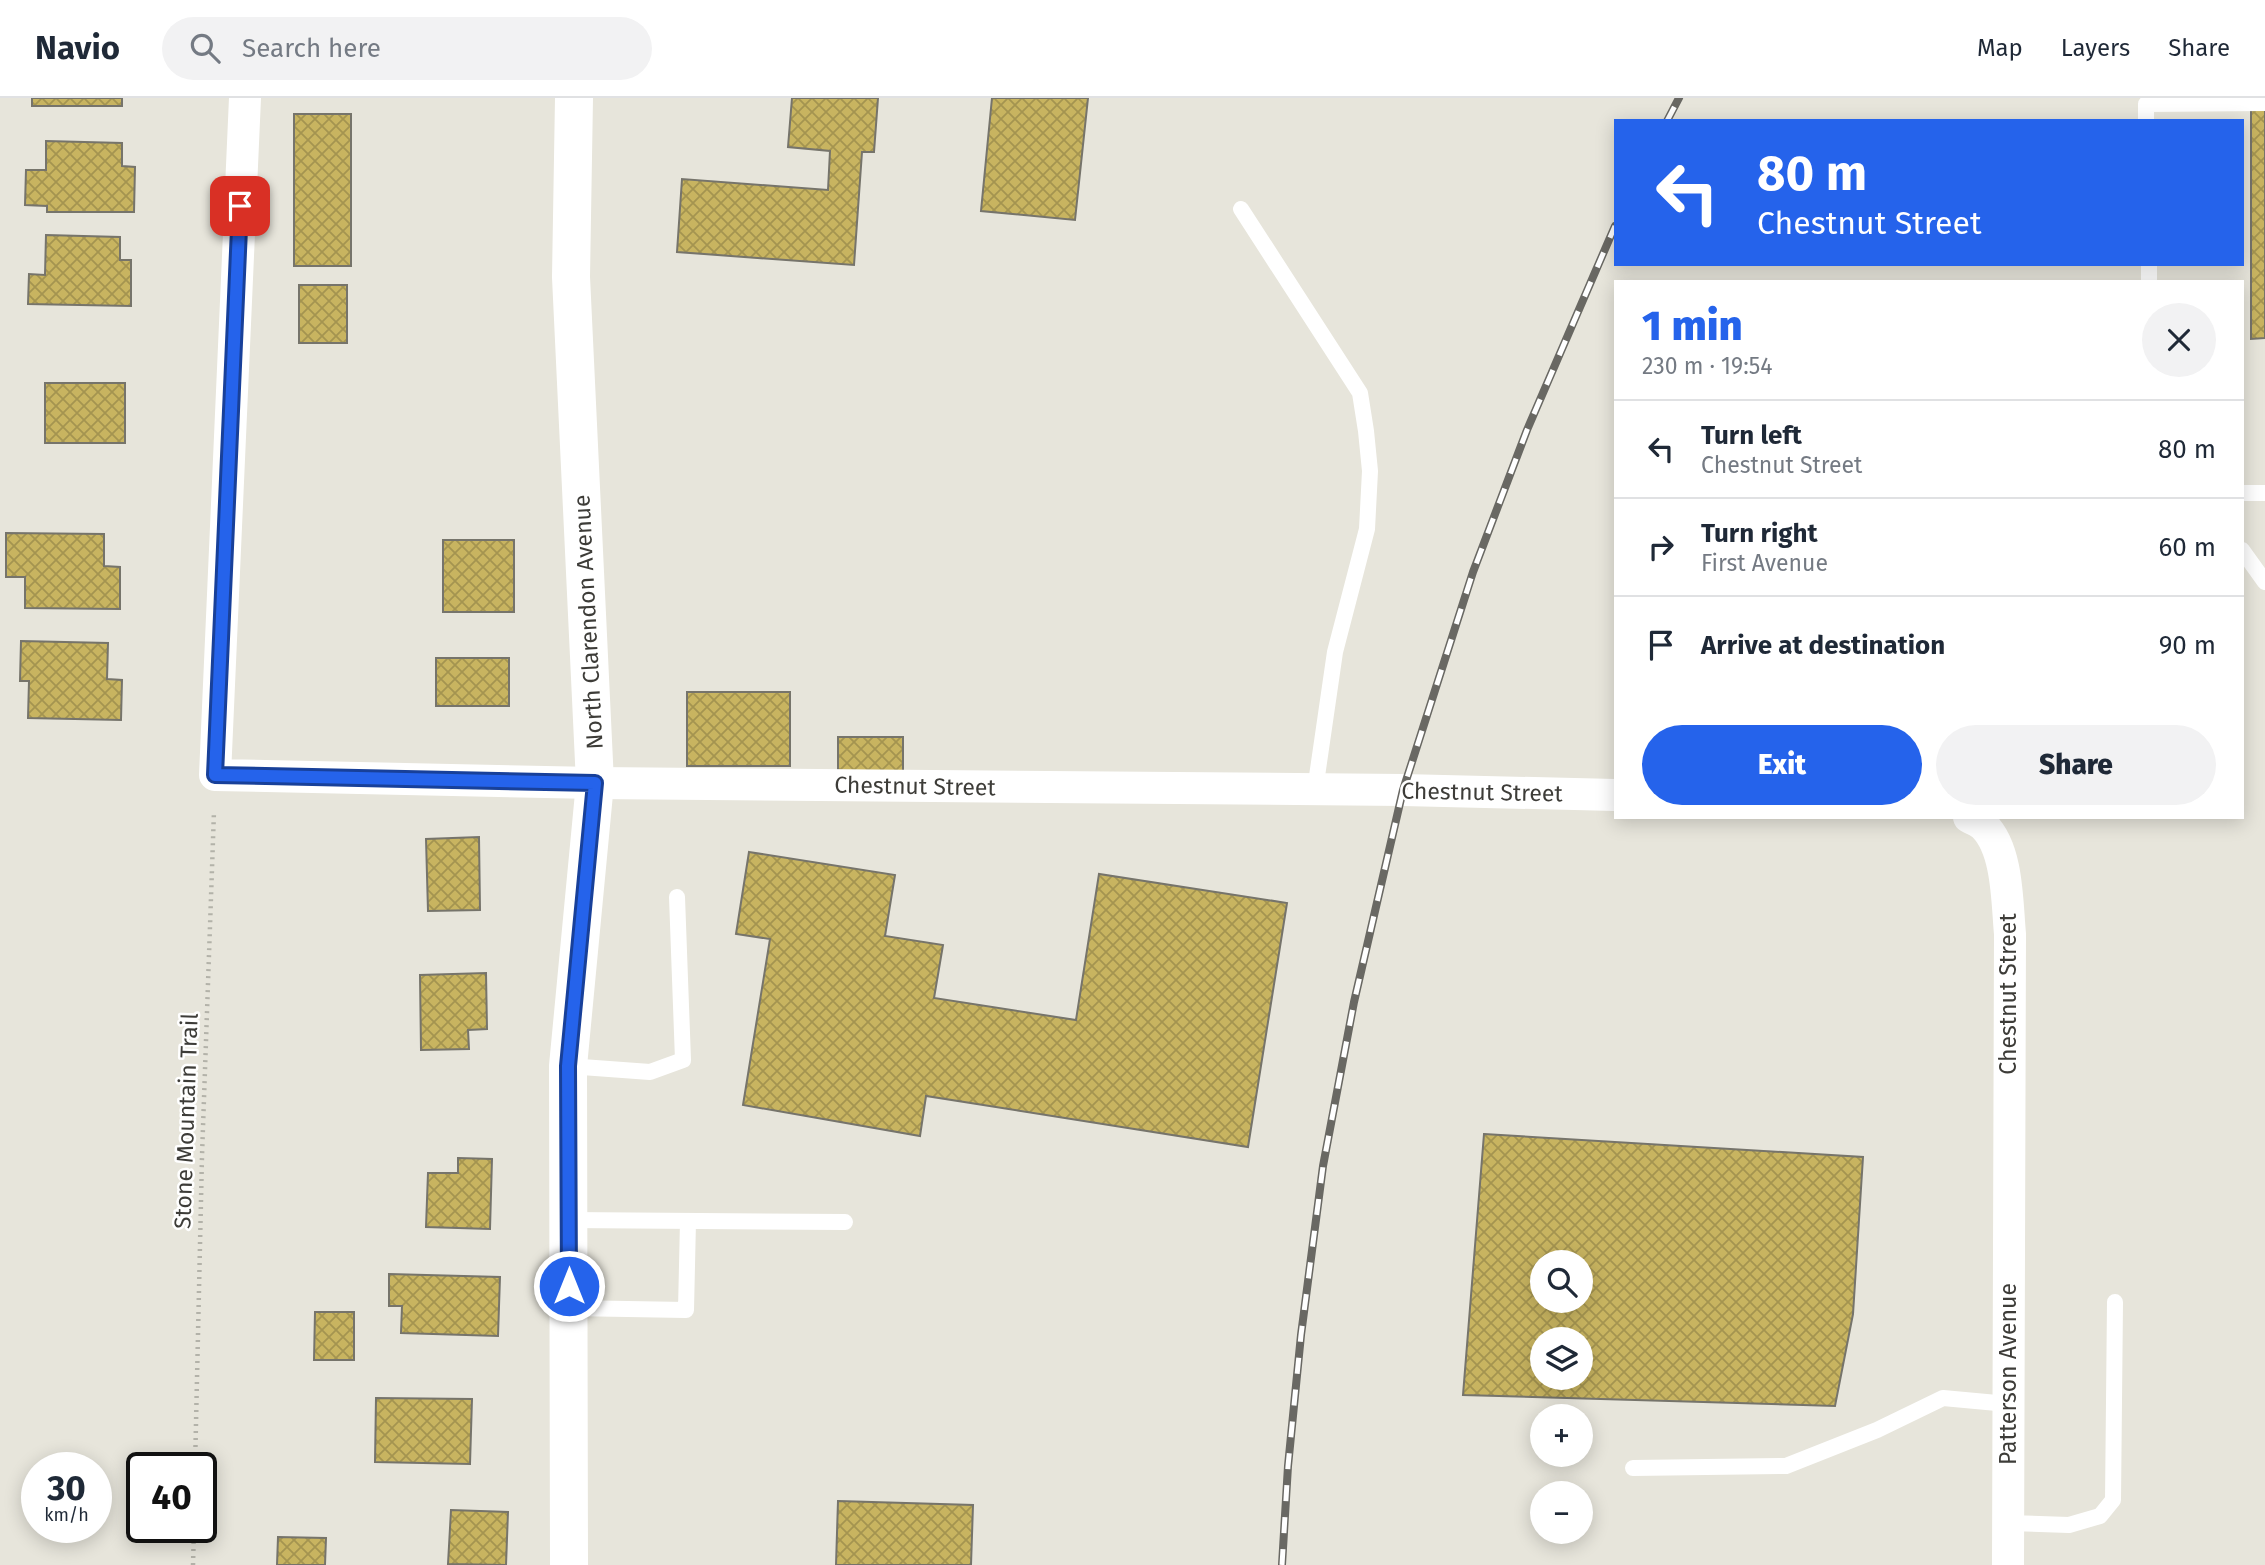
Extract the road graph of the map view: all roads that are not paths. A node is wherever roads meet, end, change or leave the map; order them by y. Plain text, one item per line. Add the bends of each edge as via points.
1 (244, 98) edge
2 (574, 98) edge
3 (2265, 103) edge
4 (2146, 119) edge
5 (1241, 209) dead end
6 (2244, 493) edge
7 (2265, 493) edge
8 (2244, 553) edge
9 (2265, 582) edge
10 (595, 783) junction
11 (1315, 790) junction
12 (1614, 795) edge
13 (1973, 819) edge
14 (677, 897) dead end
15 (568, 1066) junction
16 (2008, 1184) joint
17 (568, 1220) junction
18 (688, 1221) junction
19 (845, 1222) dead end
20 (2115, 1302) dead end
21 (569, 1308) junction
22 (2008, 1404) junction
23 (1633, 1468) dead end
24 (2008, 1522) junction
25 (569, 1565) edge
26 (2008, 1565) edge

1 - 10 street, Chestnut Street via 215,775
2 - 10 street, North Clarendon Avenue via 572,276
3 - 4 lane via 2146,104
5 - 11 lane via 1360,393 1366,431 1370,471 1367,529 1335,652
6 - 7 lane
8 - 9 lane
10 - 11 street, Chestnut Street
10 - 15 street, North Clarendon Avenue
11 - 12 street, Chestnut Street
13 - 16 street, Chestnut Street via 1984,825 1997,848 2005,877 2010,934
14 - 15 lane via 683,1060 650,1072
15 - 17 street, North Clarendon Avenue
16 - 22 street, Patterson Avenue
17 - 18 lane
17 - 21 street, North Clarendon Avenue
18 - 19 lane
18 - 21 lane via 686,1310
20 - 24 lane via 2113,1500 2100,1516 2069,1525
21 - 25 street, North Clarendon Avenue
22 - 23 lane via 1943,1398 1786,1466
22 - 24 street, Patterson Avenue
24 - 26 street, Patterson Avenue

